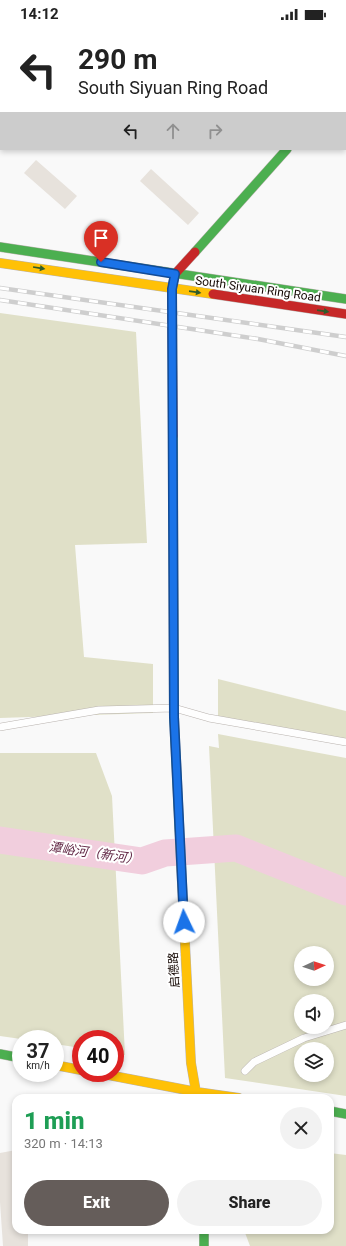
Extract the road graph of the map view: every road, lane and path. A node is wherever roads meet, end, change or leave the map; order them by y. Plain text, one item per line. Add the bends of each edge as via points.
1 (286, 150) edge
2 (0, 247) edge
3 (0, 263) edge
4 (175, 274) junction
5 (172, 289) junction
6 (346, 299) edge
7 (346, 314) edge
8 (174, 713) junction
9 (0, 727) edge
10 (346, 742) edge
11 (346, 1025) edge
12 (0, 1054) edge
13 (12, 1056) edge
14 (245, 1071) dead end
15 (124, 1079) edge
16 (192, 1094) edge
17 (197, 1094) edge
18 (334, 1112) edge
19 (346, 1114) edge
20 (204, 1234) edge
21 (204, 1246) edge

1 - 4 street
2 - 4 street, South Siyuan Ring Road
3 -> 5 street, South Siyuan Ring Road
4 - 5 street, 启德路
4 - 6 street, South Siyuan Ring Road
5 -> 7 street, South Siyuan Ring Road
5 - 8 street, 启德路
8 - 9 lane via 99,710
8 - 10 lane
8 - 17 street, 启德路 via 191,1063
11 - 14 lane via 304,1038 254,1062
12 - 13 street
15 - 16 street
18 - 19 street
20 - 21 street

